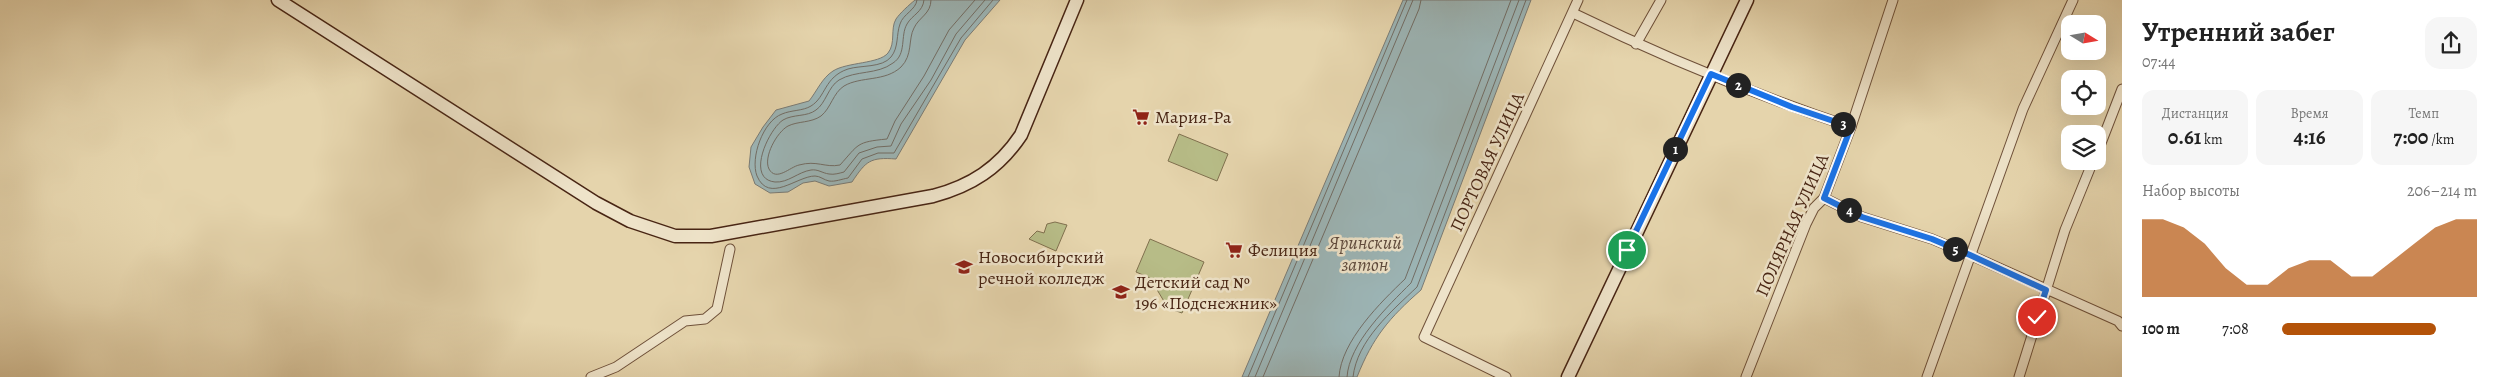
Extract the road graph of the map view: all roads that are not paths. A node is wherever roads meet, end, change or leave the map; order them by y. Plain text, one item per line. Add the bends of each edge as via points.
1 (278, 0) edge
2 (1077, 0) edge
3 (1578, 0) edge
4 (1661, 0) edge
5 (1747, 0) edge
6 (1893, 0) edge
7 (2073, 0) edge
8 (1573, 13) junction
9 (1636, 44) junction
10 (1711, 74) junction
11 (2122, 89) edge
12 (1851, 127) junction
13 (2106, 130) edge
14 (2089, 170) edge
15 (1824, 198) junction
16 (730, 249) dead end
17 (1970, 255) junction
18 (2046, 290) junction
19 (2121, 321) edge
20 (591, 377) edge
21 (1506, 377) edge
22 (1568, 377) edge
23 (1746, 377) edge
24 (1927, 377) edge
25 (2019, 377) edge

1 - 2 street via 596,203 630,221 675,236 711,236 933,196 979,178 1009,153 1021,135
3 - 8 street, ПОРТОВАЯ УЛИЦА
4 - 9 street
5 - 10 street
6 - 12 street, ПОЛЯРНАЯ УЛИЦА
7 - 17 street via 2023,109
8 - 9 street
8 - 21 street, ПОРТОВАЯ УЛИЦА via 1424,337
9 - 10 street
10 - 12 street
10 - 22 street
11 - 13 street
12 - 15 street, ПОЛЯРНАЯ УЛИЦА
14 - 18 street via 2065,230
15 - 17 street via 1862,217
15 - 23 street, ПОЛЯРНАЯ УЛИЦА via 1814,208 1806,224
16 - 20 street via 717,309 705,319 685,321 616,367
17 - 18 street
17 - 24 street
18 - 19 street
18 - 25 street

